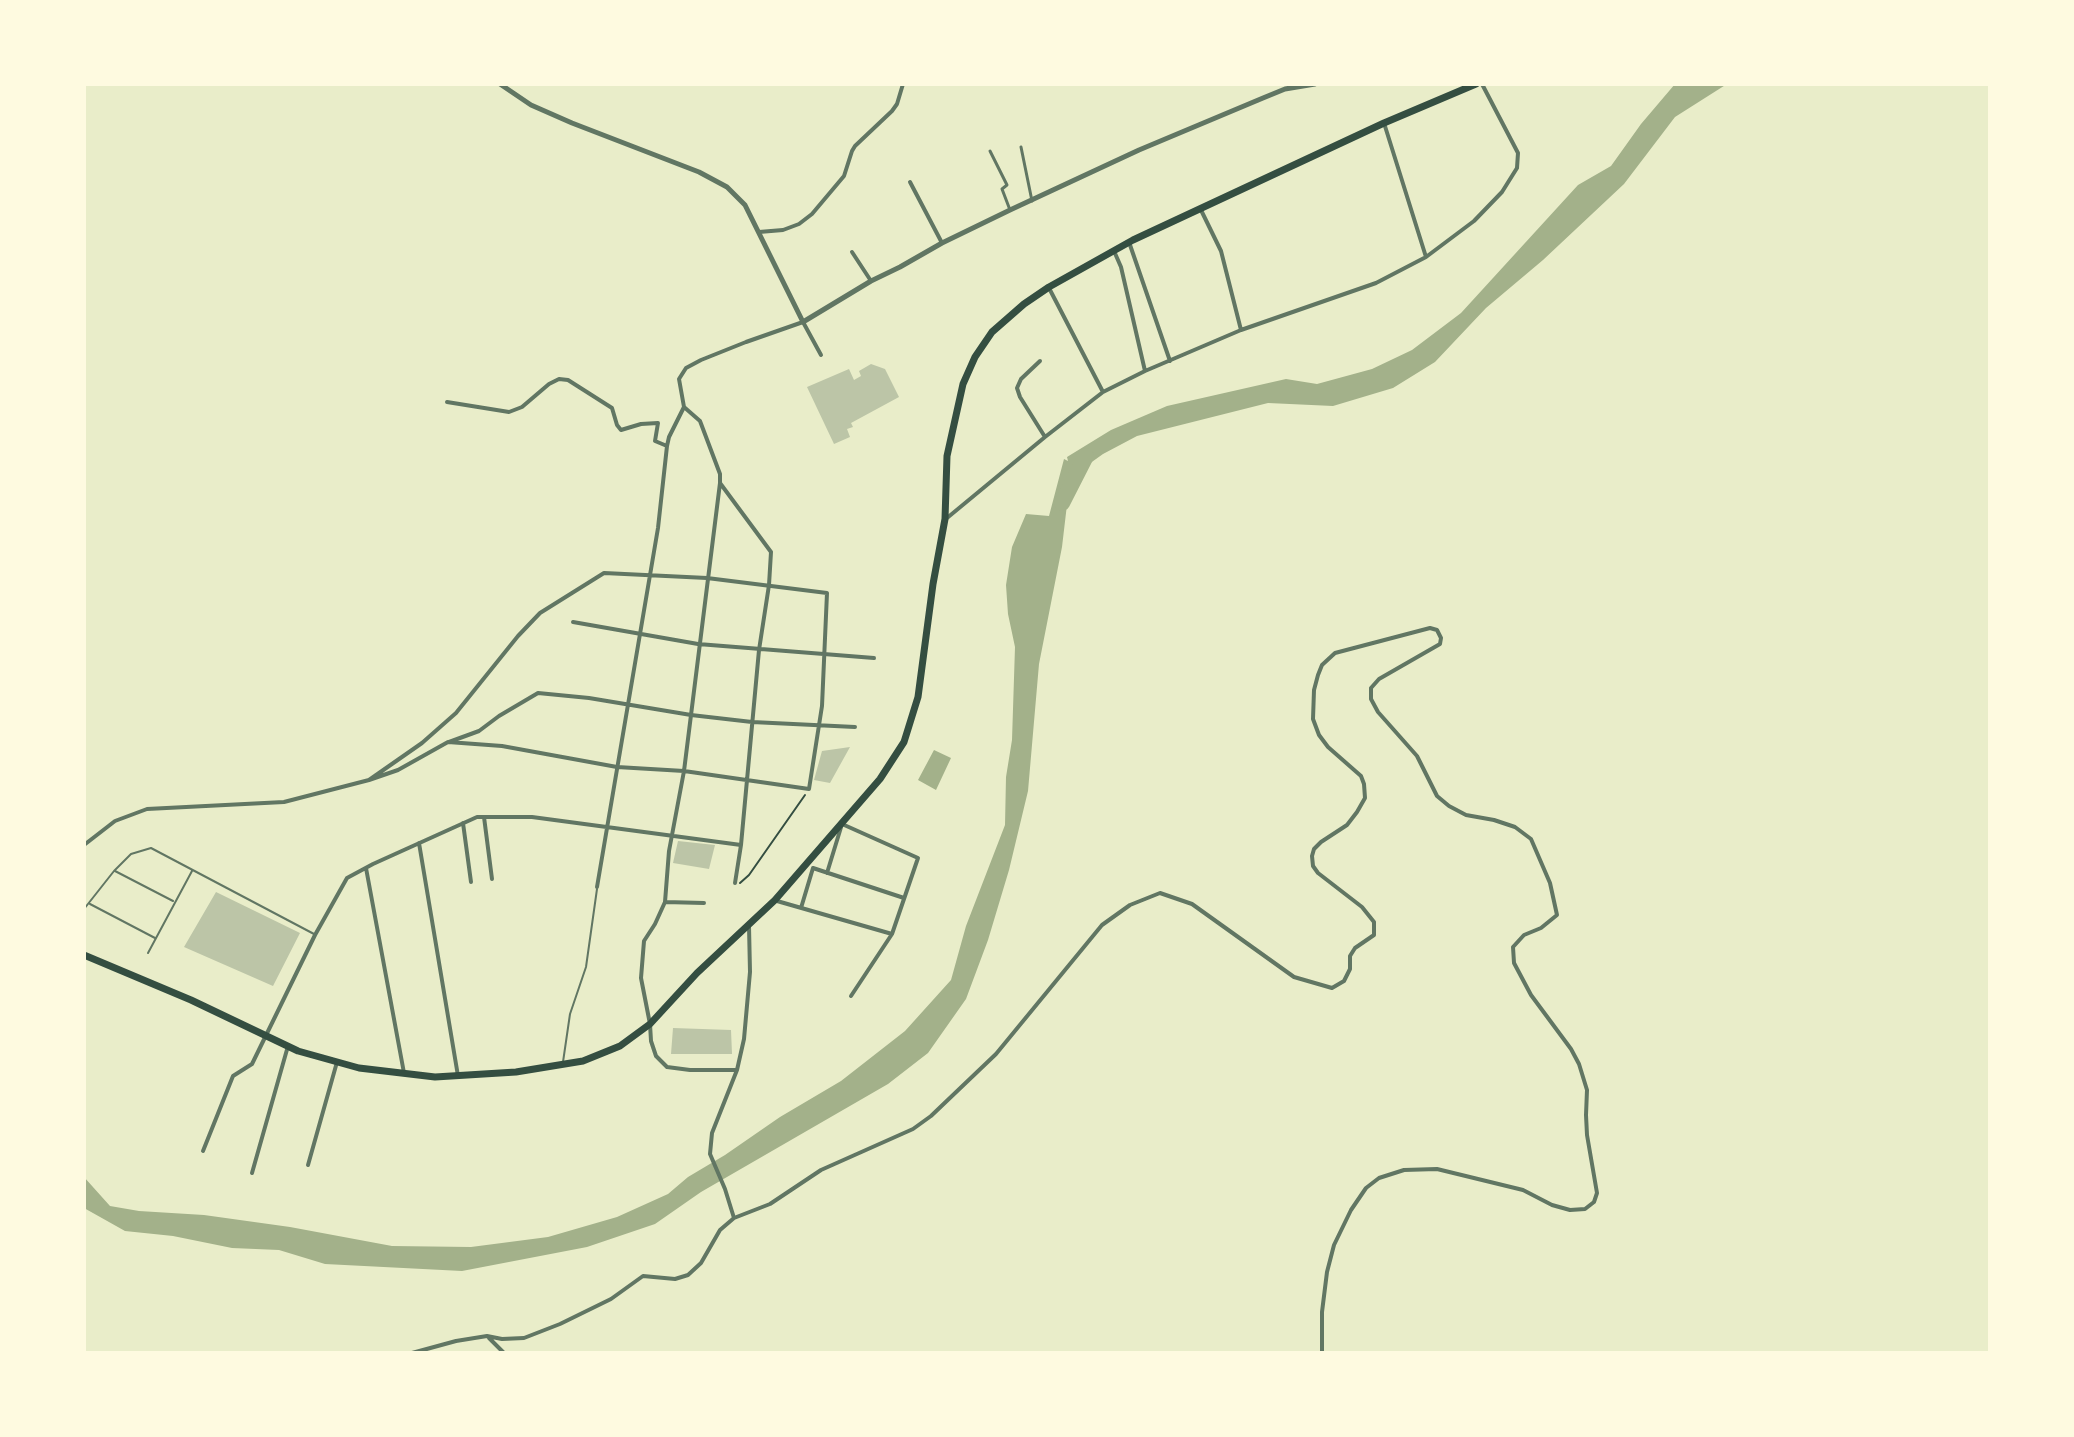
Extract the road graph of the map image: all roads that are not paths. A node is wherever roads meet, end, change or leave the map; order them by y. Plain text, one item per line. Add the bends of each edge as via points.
1 (500, 84) edge
2 (903, 84) edge
3 (1315, 84) edge
4 (1479, 84) edge
5 (1384, 123) junction
6 (1021, 147) dead end
7 (990, 151) dead end
8 (910, 182) dead end
9 (1032, 201) junction
10 (1200, 208) junction
11 (1010, 210) junction
12 (759, 232) junction
13 (1129, 242) junction
14 (942, 243) junction
15 (1114, 251) junction
16 (852, 252) dead end
17 (1426, 257) junction
18 (871, 281) junction
19 (1049, 287) junction
20 (803, 322) junction
21 (1241, 330) junction
22 (821, 355) dead end
23 (1040, 361) dead end
24 (1170, 361) junction
25 (1145, 371) junction
26 (1103, 392) junction
27 (447, 402) dead end
28 (684, 407) junction
29 (1045, 437) junction
30 (667, 446) junction
31 (720, 483) junction
32 (945, 519) junction
33 (648, 576) junction
34 (707, 578) junction
35 (769, 585) junction
36 (573, 622) dead end
37 (640, 634) junction
38 (698, 644) junction
39 (759, 650) junction
40 (824, 654) junction
41 (874, 658) dead end
42 (629, 704) junction
43 (691, 715) junction
44 (752, 722) junction
45 (820, 725) junction
46 (855, 727) dead end
47 (448, 742) junction
48 (617, 767) junction
49 (684, 771) junction
50 (747, 779) junction
51 (369, 780) junction
52 (484, 817) junction
53 (463, 823) junction
54 (842, 824) junction
55 (608, 828) junction
56 (673, 836) junction
57 (419, 843) junction
58 (84, 845) edge
59 (741, 845) junction
60 (366, 868) junction
61 (193, 870) junction
62 (114, 871) junction
63 (827, 873) junction
64 (492, 879) dead end
65 (471, 882) dead end
66 (735, 883) road end
67 (597, 887) joint
68 (904, 898) junction
69 (775, 900) junction
70 (175, 901) junction
71 (665, 902) junction
72 (88, 903) junction
73 (704, 903) dead end
74 (801, 908) junction
75 (84, 909) edge
76 (749, 925) junction
77 (892, 934) junction
78 (315, 935) junction
79 (156, 938) junction
80 (148, 953) dead end
81 (84, 955) edge
82 (851, 996) dead end
83 (650, 1024) junction
84 (266, 1037) junction
85 (288, 1046) junction
86 (337, 1062) junction
87 (563, 1064) junction
88 (737, 1070) junction
89 (404, 1073) junction
90 (458, 1076) junction
91 (203, 1151) dead end
92 (308, 1165) dead end
93 (252, 1173) dead end
94 (734, 1218) junction
95 (487, 1336) junction
96 (412, 1353) edge
97 (504, 1353) edge
98 (1322, 1353) edge

1 - 12 street via 531,105 727,187 745,205
2 - 12 street via 897,104 855,146 844,176 812,214 783,230
3 - 9 street via 1263,98
4 - 5 highway
4 - 17 street via 1518,153 1517,168 1474,221
5 - 10 highway
5 - 17 street
6 - 9 street
7 - 11 street via 1007,185 1002,189
8 - 14 street
9 - 11 street
10 - 13 highway
10 - 21 street via 1221,251
11 - 14 street
12 - 20 street
13 - 15 highway
13 - 24 street
14 - 18 street
15 - 19 highway
15 - 25 street
16 - 18 street
17 - 21 street via 1376,283
18 - 20 street
19 - 26 street
19 - 32 highway via 992,332 975,357 963,384 947,456
20 - 22 street
20 - 28 street via 686,368 679,379
21 - 24 street
23 - 29 street via 1017,388
24 - 25 street
25 - 26 street
26 - 29 street
27 - 30 street via 509,412 549,384 568,380 612,408 621,430 658,423 655,441
28 - 30 street
28 - 31 street via 700,421
29 - 32 street
30 - 33 street
31 - 34 street
31 - 35 street via 771,552
32 - 54 highway via 918,697 904,742
33 - 34 street
33 - 37 street
33 - 51 street via 599,575 540,613 456,713
34 - 35 street
34 - 38 street
35 - 39 street
35 - 40 street via 827,593
36 - 37 street
37 - 38 street
37 - 42 street
38 - 39 street
38 - 43 street
39 - 40 street
39 - 44 street
40 - 41 street
40 - 45 street
42 - 43 street
42 - 47 street via 538,693 479,731
42 - 48 street
43 - 44 street
43 - 49 street
44 - 45 street
44 - 50 street
45 - 46 street
45 - 50 street via 809,789
47 - 48 street
47 - 51 street
48 - 49 street
48 - 55 street
49 - 50 street
49 - 56 street
50 - 59 street
51 - 58 street via 284,802 147,809 115,821
52 - 53 street
52 - 55 street via 532,817
52 - 64 street
53 - 57 street
53 - 65 street
54 - 63 street
54 - 68 street via 918,858
54 - 69 highway
55 - 56 street
55 - 67 street
56 - 59 street
56 - 71 street
57 - 60 street
57 - 90 street
59 - 66 street
60 - 78 street via 347,878
60 - 89 street
61 - 62 lane via 151,848 131,854
61 - 70 lane
61 - 78 lane
62 - 70 lane
62 - 72 lane
63 - 68 street
63 - 74 street via 813,868
67 - 87 lane via 586,967 570,1014
68 - 77 street
69 - 74 street
69 - 76 highway
70 - 79 lane
71 - 73 street
71 - 83 street via 644,941 641,978
72 - 75 lane
72 - 79 lane
74 - 77 street
76 - 83 highway
76 - 88 street via 747,1010
77 - 82 street
78 - 84 street
79 - 80 lane
81 - 84 highway
83 - 87 highway via 620,1046
83 - 88 street via 656,1056 667,1067
84 - 85 highway
84 - 91 street via 252,1064 233,1076
85 - 86 highway
85 - 93 street
86 - 89 highway
86 - 92 street
87 - 90 highway
88 - 94 street via 712,1133 710,1154
89 - 90 highway
94 - 95 street via 688,1275 643,1276 611,1299 524,1338
94 - 98 street via 770,1204 821,1170 931,1116 996,1054 1102,925 1160,893 1192,904 1294,977 1332,988 1344,981 1350,956 1374,935 1374,922 1318,873 1312,856 1357,812 1365,798 1364,784 1319,735 1313,719 1314,690 1322,665 1335,653 1430,628 1437,630 1440,644 1379,679 1371,688 1371,699 1417,756 1437,796 1466,815 1515,827 1531,839 1557,915 1518,941 1514,963 1579,1064 1587,1090 1587,1135 1597,1193 1585,1209 1570,1210 1523,1190 1437,1169 1404,1170 1379,1178 1351,1210 1334,1245 1322,1312
95 - 96 street
95 - 97 street

